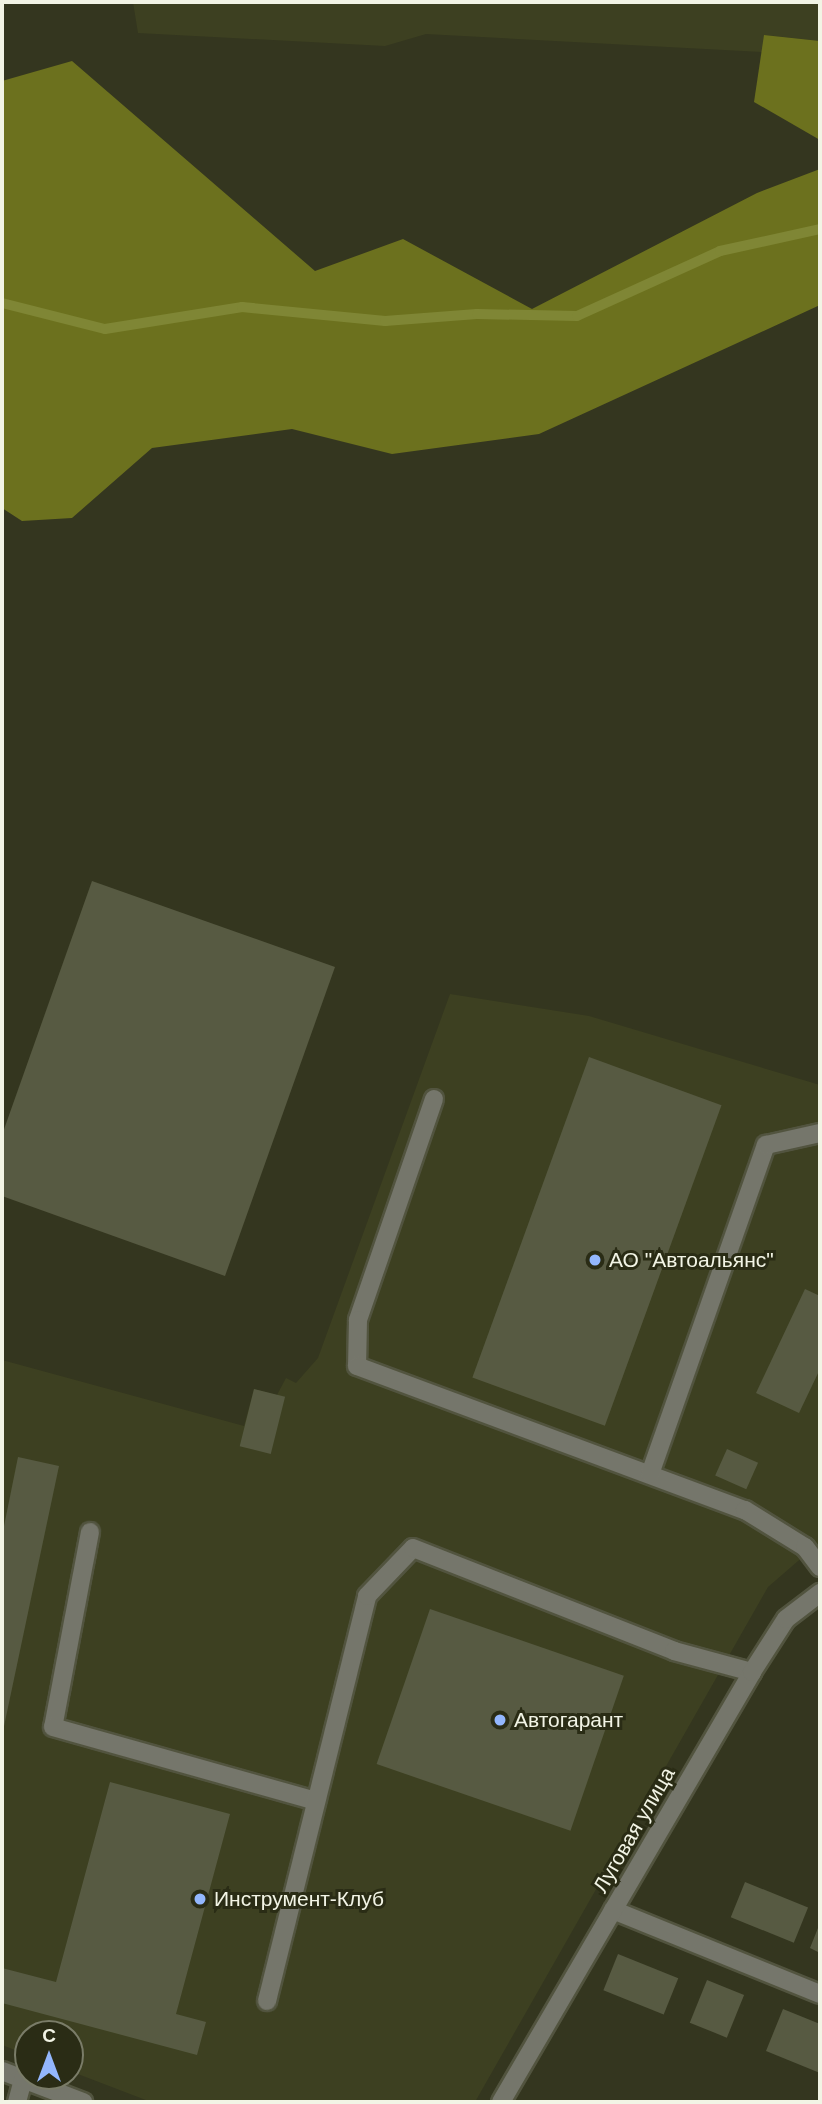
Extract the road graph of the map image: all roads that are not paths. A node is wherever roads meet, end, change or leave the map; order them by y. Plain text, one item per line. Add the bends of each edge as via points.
1 (434, 1099) dead end
2 (820, 1133) edge
3 (650, 1474) junction
4 (90, 1532) dead end
5 (820, 1567) edge
6 (820, 1593) edge
7 (752, 1672) junction
8 (316, 1801) junction
9 (613, 1910) junction
10 (820, 1994) edge
11 (267, 2001) dead end
12 (52, 2090) edge
13 (83, 2102) edge
14 (500, 2102) edge

1 - 3 street via 358,1320 357,1366
2 - 3 street via 766,1145
3 - 5 street via 745,1510 805,1547
4 - 8 street via 53,1727
6 - 7 street, Луговая улица via 786,1619
7 - 8 street via 674,1651 413,1548 367,1597
7 - 9 street, Луговая улица
8 - 11 street
9 - 10 street
9 - 14 street, Луговая улица
12 - 13 street

